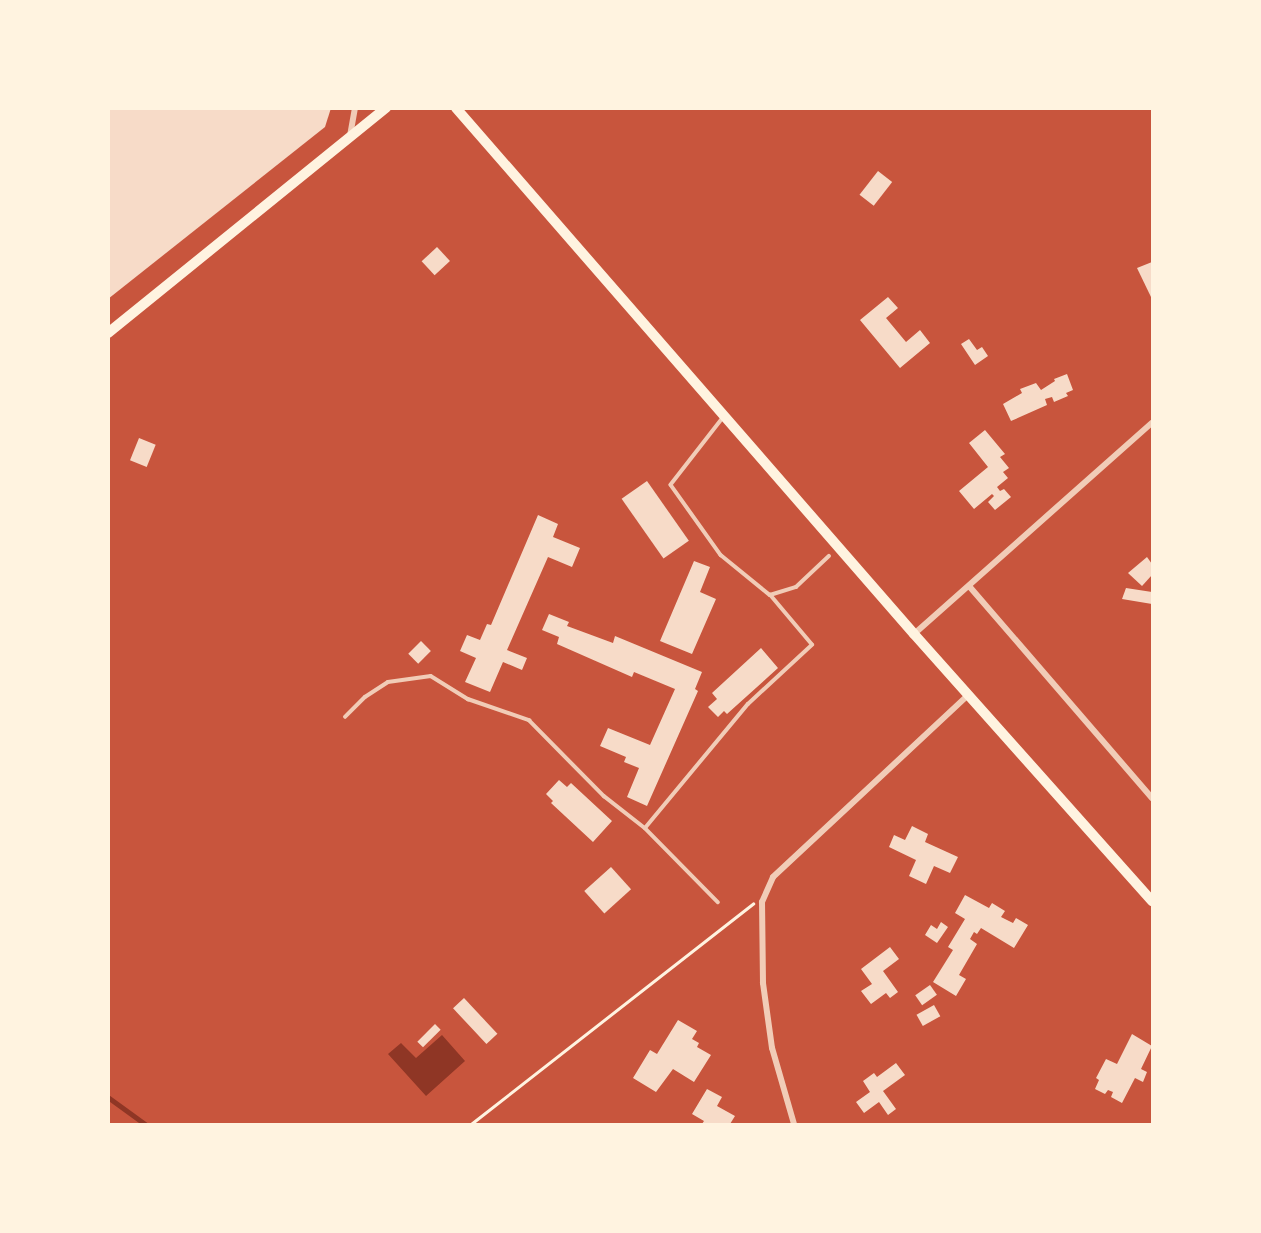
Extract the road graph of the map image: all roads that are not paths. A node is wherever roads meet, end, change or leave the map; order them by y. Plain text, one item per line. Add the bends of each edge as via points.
1 (355, 108) edge
2 (386, 108) edge
3 (456, 108) edge
4 (349, 138) junction
5 (108, 333) edge
6 (725, 416) junction
7 (1153, 423) edge
8 (829, 556) dead end
9 (969, 586) junction
10 (769, 595) junction
11 (914, 634) junction
12 (968, 695) junction
13 (345, 717) dead end
14 (1153, 798) edge
15 (645, 828) junction
16 (1153, 901) edge
17 (718, 902) dead end
18 (794, 1125) edge

1 - 4 street
2 - 4 main road
3 - 6 main road
4 - 5 main road
6 - 10 lane via 671,485 721,555
6 - 11 main road
7 - 9 street
8 - 10 lane via 796,587
9 - 11 street
9 - 14 street
10 - 15 lane via 812,645 748,704
11 - 12 main road
12 - 16 main road
12 - 18 street via 773,877 765,894 763,983 772,1048
13 - 15 lane via 388,682 431,676 468,699 529,720 604,796
15 - 17 lane

